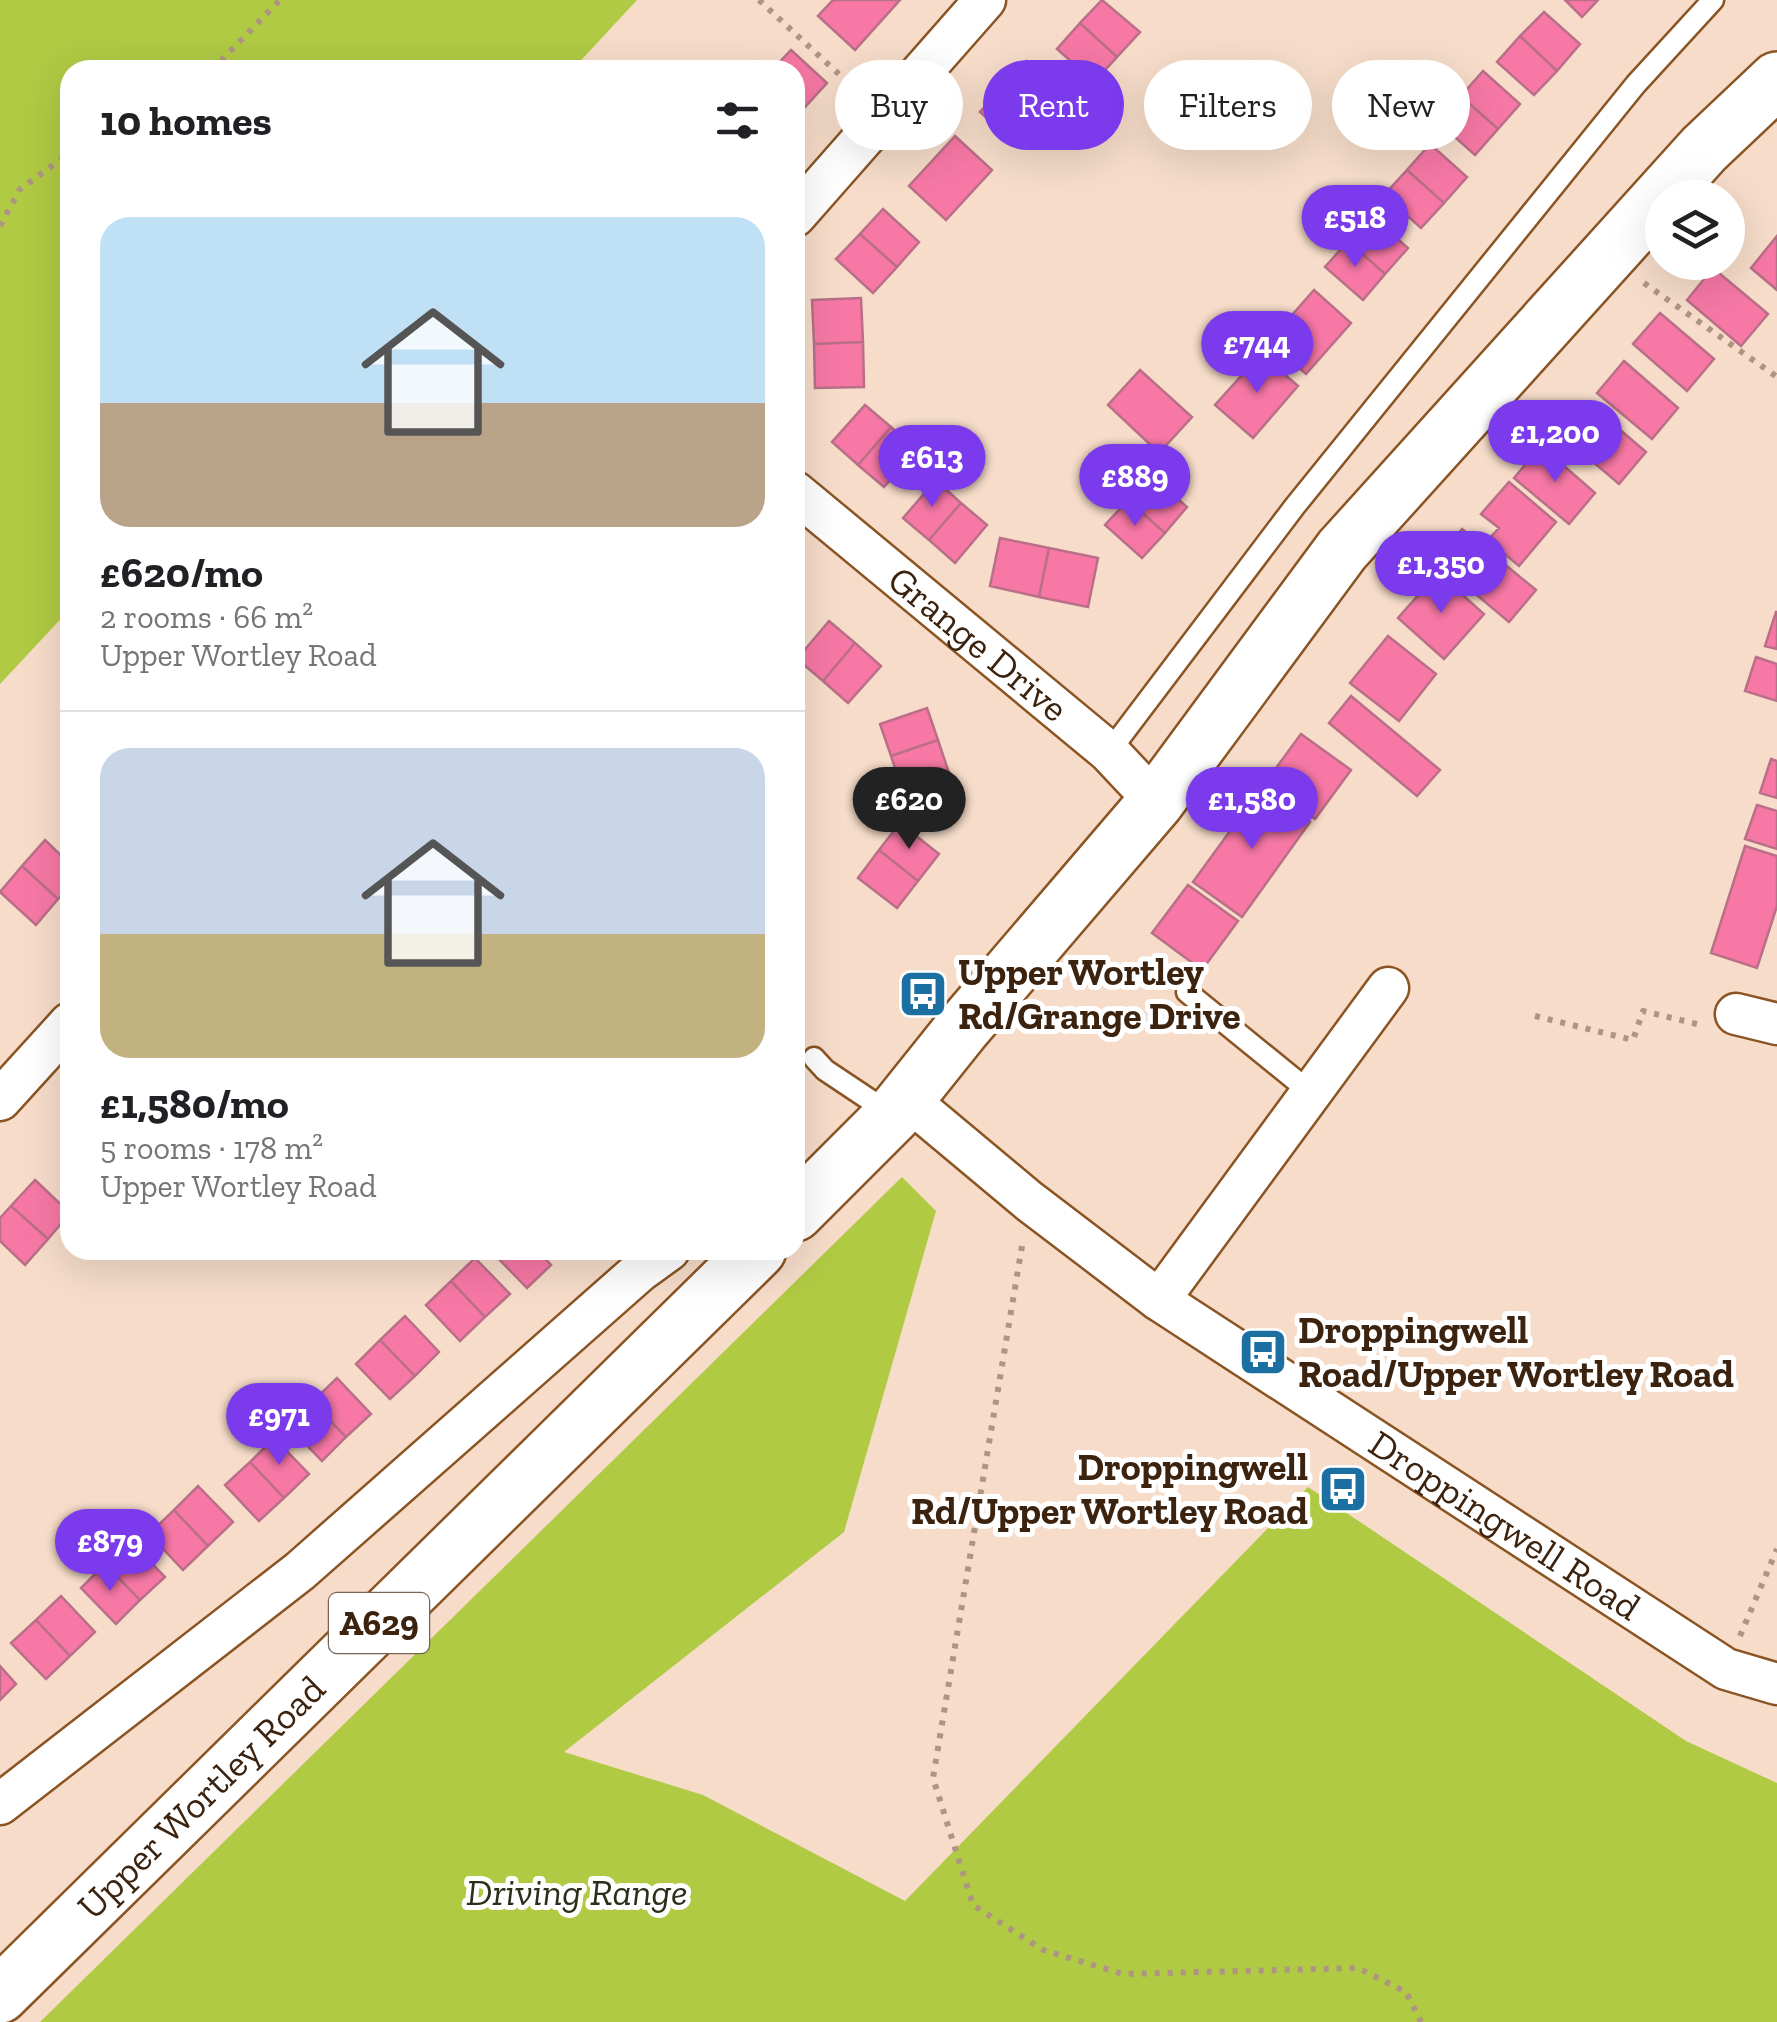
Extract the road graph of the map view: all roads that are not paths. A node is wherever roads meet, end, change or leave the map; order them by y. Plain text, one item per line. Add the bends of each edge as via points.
1 (985, 0) edge
2 (1713, 0) edge
3 (1777, 80) edge
4 (805, 204) edge
5 (805, 500) edge
6 (1109, 752) junction
7 (1156, 802) junction
8 (1388, 988) dead end
9 (1188, 992) dead end
10 (1736, 1014) road end
11 (1777, 1024) edge
12 (60, 1034) edge
13 (814, 1058) dead end
14 (1310, 1092) junction
15 (0, 1100) edge
16 (900, 1107) junction
17 (805, 1203) edge
18 (655, 1260) edge
19 (737, 1260) edge
20 (1159, 1300) junction
21 (1777, 1684) edge
22 (0, 1804) edge
23 (0, 1995) edge

1 - 4 street
2 - 6 lane via 1636,84 1295,506
3 - 7 main road via 1704,149 1342,550
5 - 6 street, Grange Drive
6 - 7 street, Grange Drive
7 - 16 main road
8 - 14 street
9 - 14 lane
10 - 11 street
12 - 15 street
13 - 16 lane via 824,1070
14 - 20 street
16 - 17 main road
16 - 20 street, Droppingwell Road
18 - 22 street via 300,1571
19 - 23 main road, Upper Wortley Road / A629
20 - 21 street, Droppingwell Road via 1726,1669

